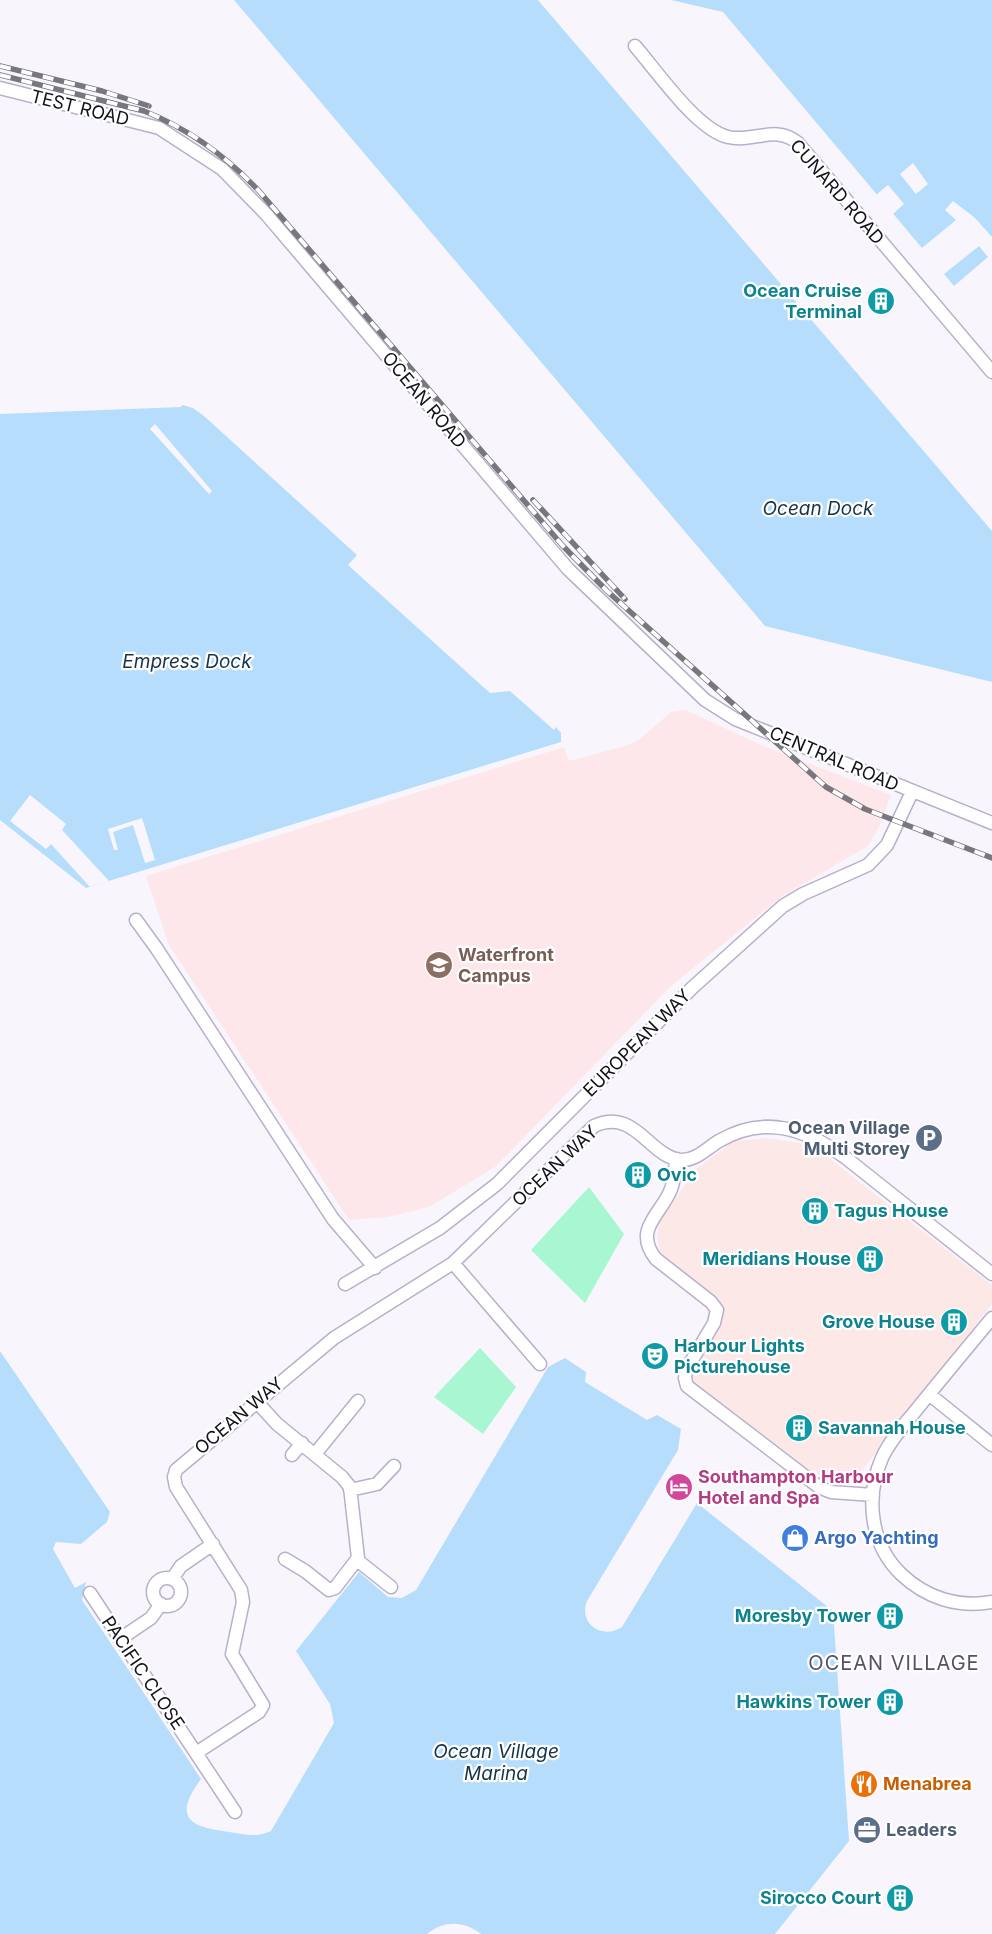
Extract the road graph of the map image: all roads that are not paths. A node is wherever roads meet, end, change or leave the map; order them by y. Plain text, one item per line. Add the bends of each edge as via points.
1 (635, 46) dead end
2 (0, 88) edge
3 (159, 128) joint
4 (992, 372) edge
5 (685, 680) joint
6 (912, 792) junction
7 (992, 823) edge
8 (136, 920) dead end
9 (677, 1159) junction
10 (453, 1263) junction
11 (375, 1268) junction
12 (992, 1274) edge
13 (345, 1284) dead end
14 (992, 1318) edge
15 (540, 1364) dead end
16 (929, 1394) junction
17 (358, 1401) dead end
18 (256, 1402) junction
19 (302, 1443) junction
20 (992, 1445) edge
21 (314, 1454) junction
22 (292, 1455) dead end
23 (394, 1466) dead end
24 (350, 1490) junction
25 (873, 1495) junction
26 (213, 1544) junction
27 (286, 1559) dead end
28 (357, 1560) junction
29 (172, 1578) junction
30 (391, 1587) dead end
31 (90, 1593) dead end
32 (992, 1602) edge
33 (161, 1604) junction
34 (120, 1639) junction
35 (196, 1753) junction
36 (235, 1812) dead end

1 - 4 street, CUNARD ROAD via 693,114 711,129 728,137 788,135 798,143
2 - 3 street, TEST ROAD
3 - 5 street, OCEAN ROAD via 214,164 244,190 568,569
5 - 6 street, CENTRAL ROAD via 705,700 735,720
6 - 7 street, CENTRAL ROAD
6 - 11 street, EUROPEAN WAY via 886,845 868,865 783,906 692,988 498,1184 440,1228
8 - 11 street via 333,1219
9 - 10 street, OCEAN WAY via 625,1125 613,1122 594,1126
9 - 12 street via 695,1157 725,1138 749,1130 775,1127 803,1132 840,1154
9 - 25 street via 671,1191 652,1216 647,1236 656,1259 717,1310 714,1323 686,1370 687,1386 819,1487 831,1492
10 - 15 street
10 - 18 street, OCEAN WAY via 334,1338
11 - 13 street, EUROPEAN WAY
14 - 16 street
16 - 20 street
16 - 25 street via 886,1449 875,1478
17 - 21 street
18 - 19 street
18 - 26 street, OCEAN WAY via 181,1464 175,1473 176,1487
19 - 21 street
19 - 22 street
21 - 24 street via 346,1480
23 - 24 street via 377,1484
24 - 28 street
25 - 32 street via 874,1522 879,1541 889,1559 909,1581 932,1596 945,1600 972,1604
26 - 29 street via 181,1566
26 - 35 street via 242,1594 233,1656 263,1705 259,1712
27 - 28 street via 331,1590
28 - 30 street
29 - 33 street via 164,1578 154,1585 153,1595
29 - 33 street via 180,1587 180,1597 170,1605
31 - 34 street, PACIFIC CLOSE
33 - 34 street via 151,1618
34 - 35 street, PACIFIC CLOSE
35 - 36 street, PACIFIC CLOSE

